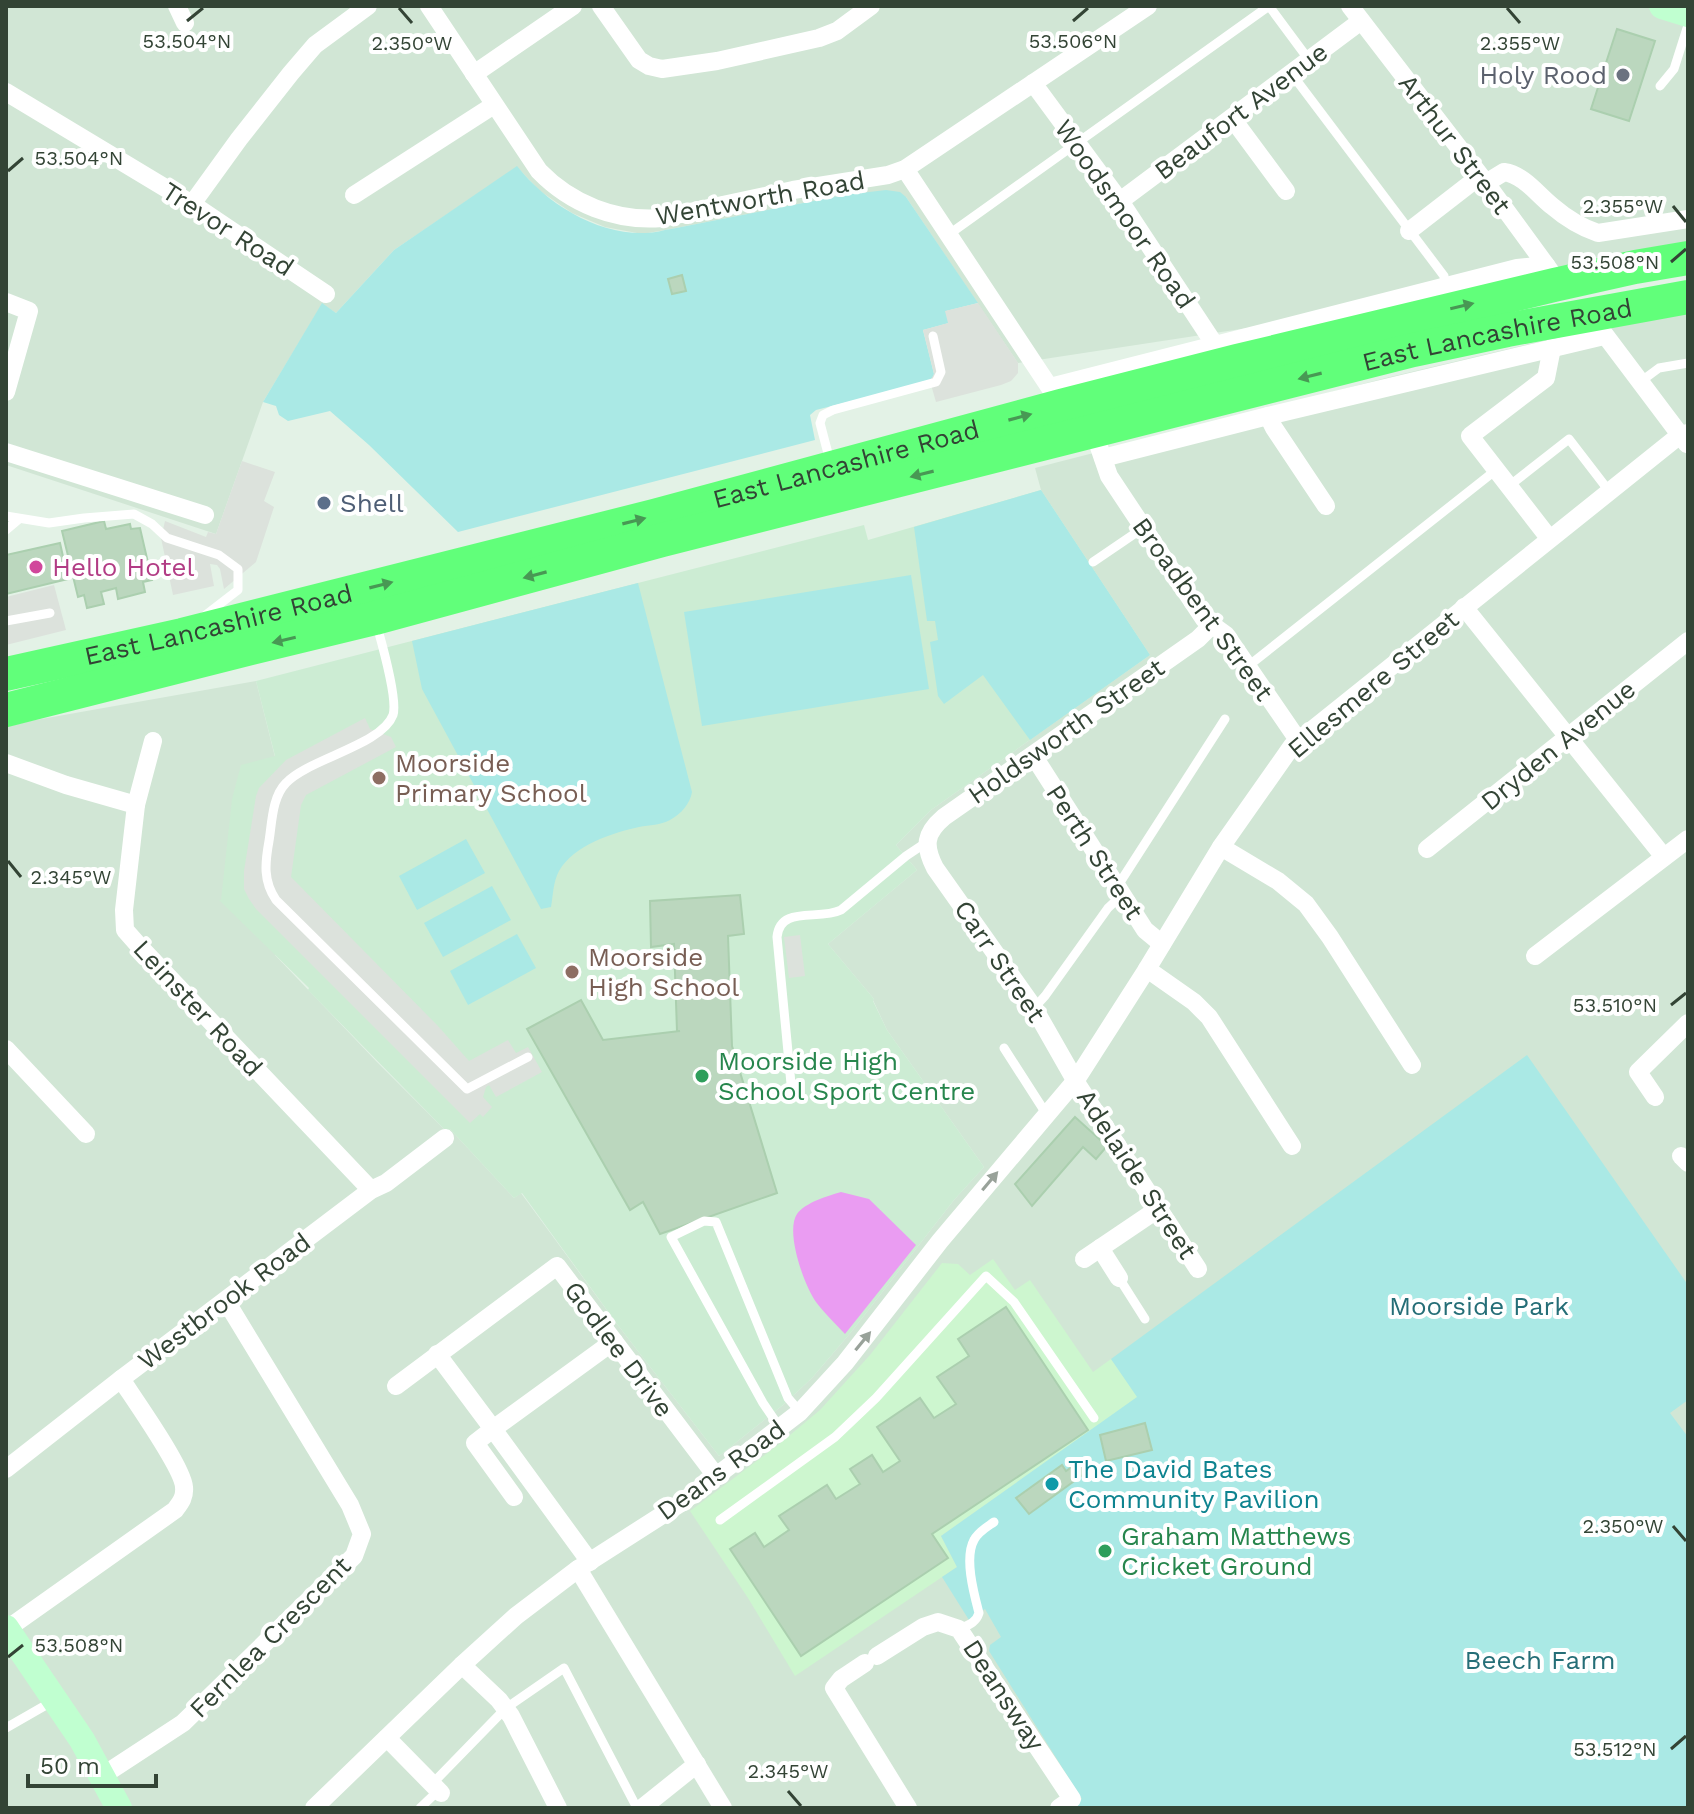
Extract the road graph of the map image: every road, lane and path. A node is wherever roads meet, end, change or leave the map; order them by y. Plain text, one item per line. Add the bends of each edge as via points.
1 (368, 6) edge
2 (429, 6) edge
3 (573, 6) edge
4 (601, 6) edge
5 (871, 6) edge
6 (1148, 6) edge
7 (1662, 6) edge
8 (1355, 13) edge
9 (1688, 14) edge
10 (1688, 25) edge
11 (1309, 60) junction
12 (1291, 73) junction
13 (474, 74) junction
14 (1033, 83) junction
15 (1660, 86) dead end
16 (6, 92) edge
17 (494, 105) junction
18 (1232, 118) junction
19 (1077, 143) junction
20 (905, 169) junction
21 (1483, 179) junction
22 (1286, 191) dead end
23 (354, 195) dead end
24 (1120, 201) junction
25 (192, 204) junction
26 (1688, 219) edge
27 (1409, 231) junction
28 (948, 235) junction
29 (1688, 258) edge
30 (1635, 267) junction
31 (1550, 275) junction
32 (1688, 275) edge
33 (1445, 287) junction
34 (326, 294) dead end
35 (1688, 297) edge
36 (6, 302) edge
37 (1598, 325) junction
38 (933, 336) dead end
39 (1215, 345) junction
40 (1552, 348) junction
41 (1688, 363) edge
42 (1640, 382) junction
43 (6, 392) edge
44 (1056, 397) junction
45 (1268, 416) junction
46 (1685, 438) edge
47 (1098, 445) junction
48 (6, 452) edge
49 (832, 468) junction
50 (1496, 470) junction
51 (1509, 486) junction
52 (1609, 491) junction
53 (1326, 506) dead end
54 (205, 515) dead end
55 (6, 516) edge
56 (19, 519) junction
57 (1143, 527) junction
58 (6, 530) edge
59 (1549, 538) junction
60 (1093, 562) dead end
61 (1464, 607) junction
62 (50, 613) dead end
63 (375, 618) junction
64 (6, 621) edge
65 (1212, 625) junction
66 (182, 635) junction
67 (1688, 641) edge
68 (1247, 667) junction
69 (6, 674) edge
70 (6, 710) edge
71 (1225, 719) dead end
72 (1567, 737) junction
73 (1298, 740) junction
74 (153, 741) dead end
75 (1033, 755) junction
76 (6, 763) edge
77 (136, 805) junction
78 (1688, 839) edge
79 (927, 842) junction
80 (1221, 847) junction
81 (1427, 849) dead end
82 (1664, 857) junction
83 (1120, 891) junction
84 (1162, 944) junction
85 (1535, 956) dead end
86 (1147, 969) junction
87 (1034, 1008) junction
88 (1688, 1023) edge
89 (1004, 1048) dead end
90 (6, 1049) edge
91 (528, 1057) dead end
92 (1412, 1065) dead end
93 (789, 1066) junction
94 (763, 1068) dead end
95 (1638, 1072) junction
96 (1076, 1080) junction
97 (1622, 1083) dead end
98 (792, 1094) dead end
99 (1655, 1097) dead end
100 (1047, 1115) junction
101 (86, 1134) dead end
102 (445, 1138) dead end
103 (1292, 1146) dead end
104 (371, 1190) junction
105 (1158, 1209) junction
106 (1198, 1269) dead end
107 (1119, 1278) joint
108 (226, 1301) junction
109 (1145, 1319) dead end
110 (614, 1341) junction
111 (437, 1354) junction
112 (121, 1379) junction
113 (396, 1386) dead end
114 (806, 1406) junction
115 (1094, 1418) dead end
116 (780, 1428) junction
117 (493, 1429) junction
118 (6, 1469) edge
119 (522, 1470) junction
120 (716, 1476) junction
121 (720, 1520) dead end
122 (994, 1522) dead end
123 (584, 1566) junction
124 (6, 1628) edge
125 (959, 1629) junction
126 (462, 1665) junction
127 (55, 1699) junction
128 (506, 1708) junction
129 (6, 1728) edge
130 (387, 1738) junction
131 (697, 1764) junction
132 (102, 1776) junction
133 (437, 1789) junction
134 (1065, 1803) edge
135 (119, 1808) edge
136 (314, 1808) edge
137 (420, 1808) edge
138 (558, 1808) edge
139 (640, 1808) edge
140 (723, 1808) edge
141 (908, 1808) edge

1 - 25 street via 315,45
2 - 13 street, Wentworth Road
3 - 13 street
4 - 5 street via 639,60 662,69 828,36
6 - 14 street, Wentworth Road
7 - 9 main road
8 - 11 street, Beaufort Avenue
8 - 21 street, Arthur Street
10 - 15 lane via 1674,69
11 - 12 street, Beaufort Avenue
11 - 19 lane via 1269,6
12 - 18 street, Beaufort Avenue
12 - 27 lane
13 - 17 street, Wentworth Road
14 - 19 street, Woodsmoor Road
14 - 20 street, Wentworth Road
16 - 25 street, Trevor Road
17 - 20 street, Wentworth Road via 539,171 566,195 625,217 662,223
17 - 23 street
18 - 22 street
18 - 24 street, Beaufort Avenue
19 - 24 street, Woodsmoor Road
19 - 28 lane
20 - 28 street
21 - 26 street via 1504,172 1518,176 1570,221 1598,233
21 - 27 street
21 - 31 street, Arthur Street
24 - 39 street, Woodsmoor Road
25 - 34 street, Trevor Road
27 - 33 lane via 1444,276
28 - 44 street
29 - 30 highway, East Lancashire Road
30 - 31 highway, East Lancashire Road
30 - 32 main road
31 - 33 street via 1517,268
44 -> 31 highway, East Lancashire Road via 1297,346
33 - 39 street
35 - 37 highway, East Lancashire Road
36 - 43 street via 29,311
37 - 40 street
37 - 42 street
37 -> 47 highway, East Lancashire Road via 1413,350
38 - 49 lane via 941,372 936,382 823,415 820,423
39 - 44 street
40 - 45 street
40 - 50 street via 1546,378 1470,436
41 - 42 lane via 1659,368
42 - 46 street
49 -> 44 highway, East Lancashire Road
45 - 47 street
45 - 53 street
46 - 52 street, Ellesmere Street
47 - 57 street, Broadbent Street via 1109,476
47 -> 63 highway, East Lancashire Road via 662,540
48 - 54 street
66 -> 49 highway, East Lancashire Road
50 - 51 street
50 - 68 lane
51 - 52 lane via 1569,439
51 - 59 street
52 - 59 street, Ellesmere Street
55 - 56 lane
56 - 58 lane
56 - 66 lane via 49,523 134,514 167,538 219,555 238,569 238,590
57 - 60 lane
57 - 65 street, Broadbent Street
59 - 61 street, Ellesmere Street
61 - 72 street
61 - 73 street, Ellesmere Street
62 - 64 lane
63 -> 70 highway, East Lancashire Road
63 - 91 lane via 394,713 378,732 286,783 276,803 265,863 270,892 467,1089
65 - 68 street, Broadbent Street via 1226,635
65 - 75 street, Holdsworth Street
66 - 69 highway, East Lancashire Road
67 - 72 street, Dryden Avenue
68 - 73 street, Broadbent Street
71 - 83 lane
72 - 81 street, Dryden Avenue
72 - 82 street
73 - 80 street, Ellesmere Street
74 - 77 street, Leinster Road
75 - 79 street, Holdsworth Street via 944,817
75 - 83 street, Perth Street
76 - 77 street
77 - 104 street, Leinster Road via 125,930
78 - 82 street
79 - 87 street, Carr Street via 935,868
79 - 93 lane via 841,910 780,923
80 - 84 street, Ellesmere Street
80 - 92 street via 1306,904
82 - 85 street
83 - 84 street, Perth Street via 1145,930
83 - 87 lane
84 - 86 street, Ellesmere Street
86 - 96 street, Ellesmere Street
86 - 103 street via 1209,1017
87 - 96 street, Carr Street
88 - 95 street
89 - 100 lane
90 - 101 street
93 - 94 lane
93 - 98 lane
95 - 97 street
95 - 99 street
96 - 100 street, Deans Road
96 - 105 street, Adelaide Street
114 -> 100 street, Deans Road
102 - 104 street, Westbrook Road
104 - 108 street, Westbrook Road
105 - 106 street, Adelaide Street
105 - 107 street via 1092,1253
107 - 109 lane
108 - 112 street, Westbrook Road
108 - 132 street, Fernlea Crescent via 350,1505 362,1534 354,1556 183,1723
110 - 111 street, Godlee Drive via 557,1266
110 - 117 street
110 - 120 street, Godlee Drive
111 - 113 street, Godlee Drive
111 - 117 street
112 - 118 street, Westbrook Road
112 - 124 street via 171,1458 184,1484 183,1498 175,1510
114 - 116 street, Deans Road
114 - 116 lane via 788,1398 716,1222 704,1221 671,1237
115 - 121 lane via 1014,1302 986,1276 835,1437
116 - 120 street, Deans Road
117 - 119 street
117 - 119 street via 475,1443 508,1490
119 - 123 street
120 - 123 street, Deans Road
122 - 125 lane via 971,1549 979,1613
123 - 126 street, Deans Road via 516,1616
123 - 131 street
124 - 127 main road
125 - 134 street, Deansway
125 - 141 street, Deansway via 938,1622 923,1627 834,1688
126 - 128 street
126 - 130 street, Deans Road
127 - 129 lane
127 - 132 main road
128 - 133 lane
128 - 138 street
128 - 139 lane via 564,1668
130 - 133 street
130 - 136 street, Deans Road
131 - 139 street
131 - 140 street
132 - 135 main road
133 - 137 lane

